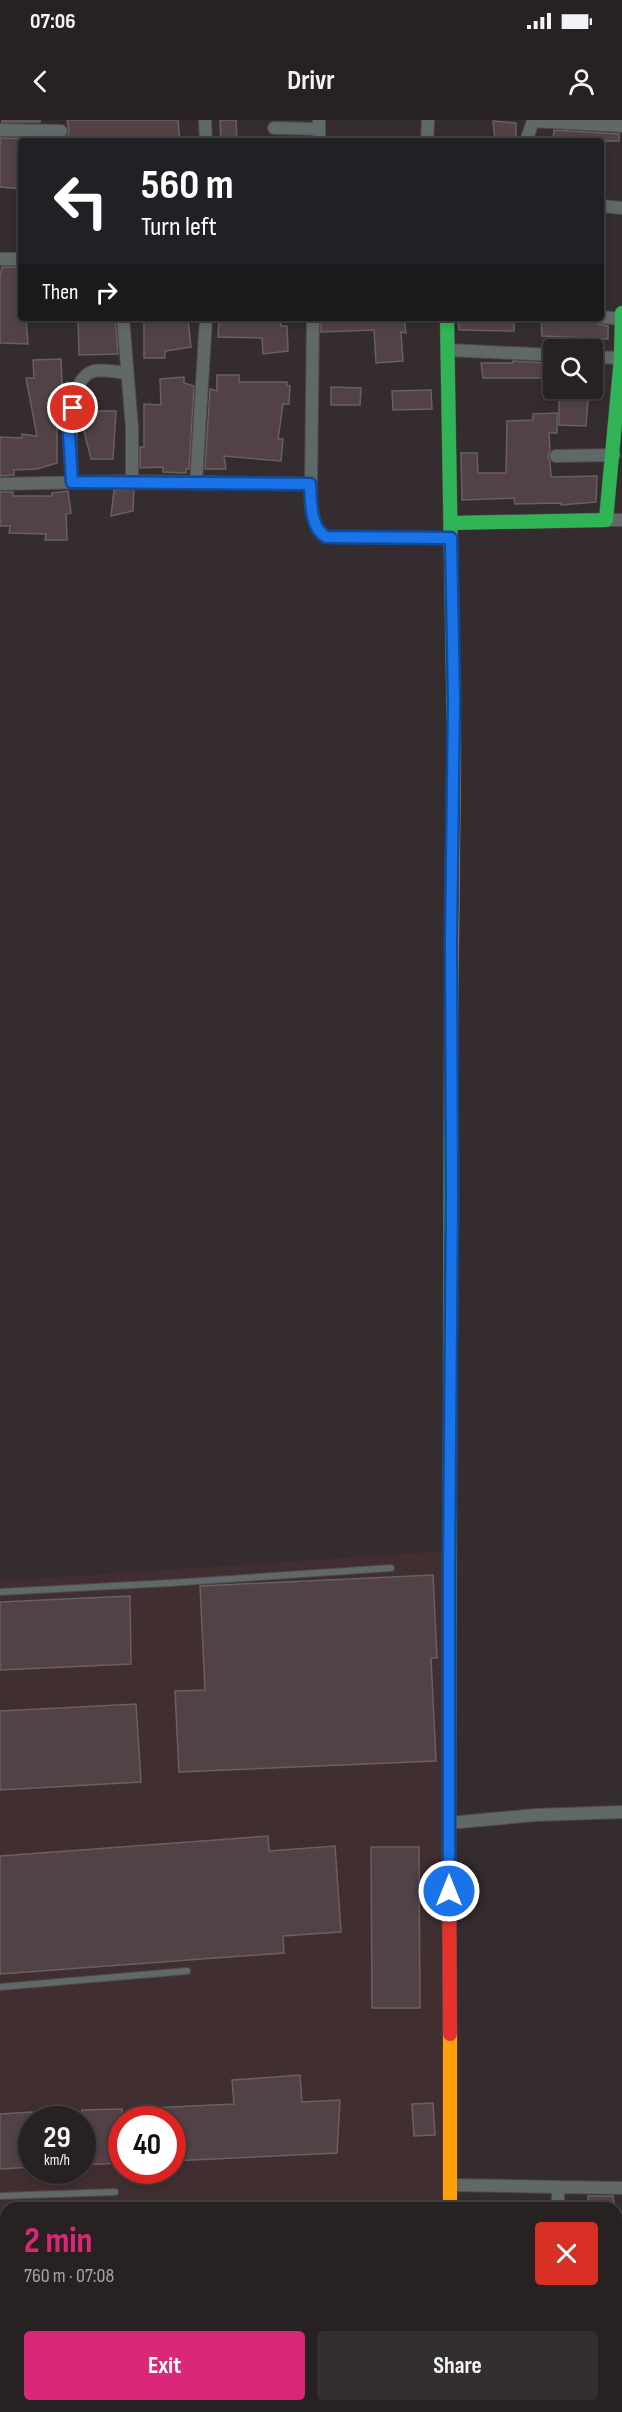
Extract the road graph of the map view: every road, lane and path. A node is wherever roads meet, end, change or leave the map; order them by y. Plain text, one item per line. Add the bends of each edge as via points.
1 (206, 120) edge
2 (428, 120) edge
3 (622, 126) edge
4 (274, 128) dead end
5 (0, 130) edge
6 (319, 130) edge
7 (61, 131) dead end
8 (206, 138) edge
9 (427, 138) edge
10 (527, 138) edge
11 (604, 206) edge
12 (622, 207) edge
13 (18, 259) edge
14 (0, 260) edge
15 (622, 313) edge
16 (604, 317) edge
17 (622, 319) edge
18 (123, 321) edge
19 (206, 321) edge
20 (313, 321) edge
21 (447, 321) edge
22 (448, 350) junction
23 (543, 354) edge
24 (603, 357) edge
25 (622, 358) edge
26 (127, 373) junction
27 (614, 455) junction
28 (556, 456) dead end
29 (132, 481) junction
30 (72, 482) junction
31 (196, 483) junction
32 (0, 484) edge
33 (310, 484) junction
34 (606, 520) junction
35 (622, 520) edge
36 (451, 523) junction
37 (451, 538) junction
38 (391, 1568) dead end
39 (0, 1592) edge
40 (622, 1812) edge
41 (449, 1823) junction
42 (187, 1971) dead end
43 (0, 1987) edge
44 (450, 2185) junction
45 (558, 2187) junction
46 (622, 2188) edge
47 (115, 2192) dead end
48 (0, 2196) edge
49 (450, 2202) edge
50 (558, 2202) edge

1 - 8 street
2 - 9 street
3 - 10 street via 533,121
4 - 6 street
5 - 7 street
11 - 12 street
13 - 14 street
15 - 17 street
16 - 17 street
17 - 25 street
18 - 26 street
19 - 31 street
20 - 33 street
21 - 22 street
22 - 23 street
22 - 36 street
24 - 25 street
25 - 27 street
26 - 29 street
26 - 30 street via 94,371 83,380 70,421
27 - 28 street
27 - 34 street
29 - 30 street
29 - 31 street
30 - 32 street
31 - 33 street
33 - 37 street via 315,522 326,537
34 - 35 street
34 - 36 street
36 - 37 street
37 - 41 street via 454,701
38 - 39 lane
40 - 41 street
41 - 44 street
42 - 43 lane
44 - 45 street
44 - 49 street
45 - 46 street
45 - 50 street
47 - 48 lane

